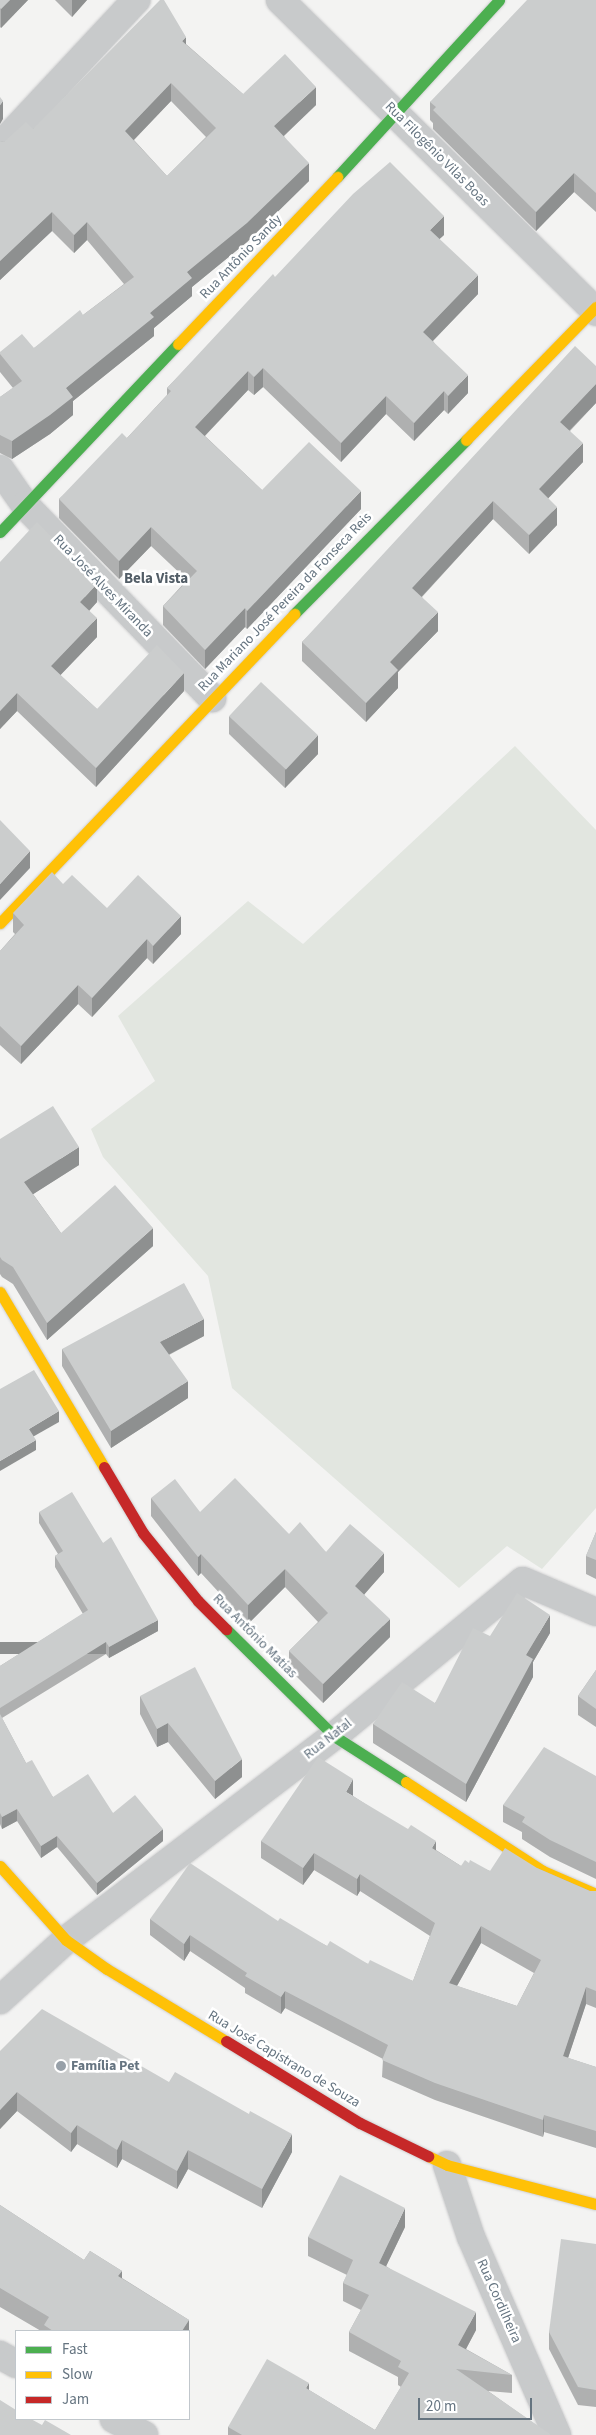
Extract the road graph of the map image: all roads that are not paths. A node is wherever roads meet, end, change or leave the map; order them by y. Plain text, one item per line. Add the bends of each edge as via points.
1 (136, 0) edge
2 (280, 0) edge
3 (499, 0) edge
4 (397, 114) junction
5 (0, 146) edge
6 (595, 309) edge
7 (0, 469) edge
8 (25, 505) junction
9 (0, 532) edge
10 (212, 698) junction
11 (0, 923) edge
12 (0, 1292) edge
13 (596, 1612) edge
14 (334, 1736) junction
15 (0, 1866) edge
16 (596, 1894) edge
17 (66, 1940) junction
18 (0, 2000) edge
19 (447, 2165) junction
20 (596, 2204) edge
21 (0, 2355) edge
22 (15, 2363) edge
23 (116, 2420) edge
24 (144, 2435) edge
25 (557, 2435) edge

1 - 5 street
2 - 4 street, Rua Filogênio Vilas Boas
3 - 4 street, Rua Antônio Sandy
4 - 6 street, Rua Filogênio Vilas Boas
4 - 8 street, Rua Antônio Sandy
6 - 10 street, Rua Mariano José Pereira da Fonseca Reis
7 - 8 street, Rua José Alves Miranda
8 - 9 street, Rua Antônio Sandy
8 - 10 street, Rua José Alves Miranda
10 - 11 street, Rua Mariano José Pereira da Fonseca Reis
12 - 14 street, Rua Antônio Matias via 143,1533 198,1601
13 - 14 street, Rua Natal via 523,1581
14 - 16 street, Rua Antônio Matias via 543,1871
14 - 17 street, Rua Natal
15 - 17 street, Rua José Capistrano de Souza
17 - 18 street, Rua Natal
17 - 19 street, Rua José Capistrano de Souza via 107,1970 360,2123
19 - 20 street, Rua José Capistrano de Souza
19 - 25 street, Rua Cordilheira via 471,2237
21 - 22 street
23 - 24 street

